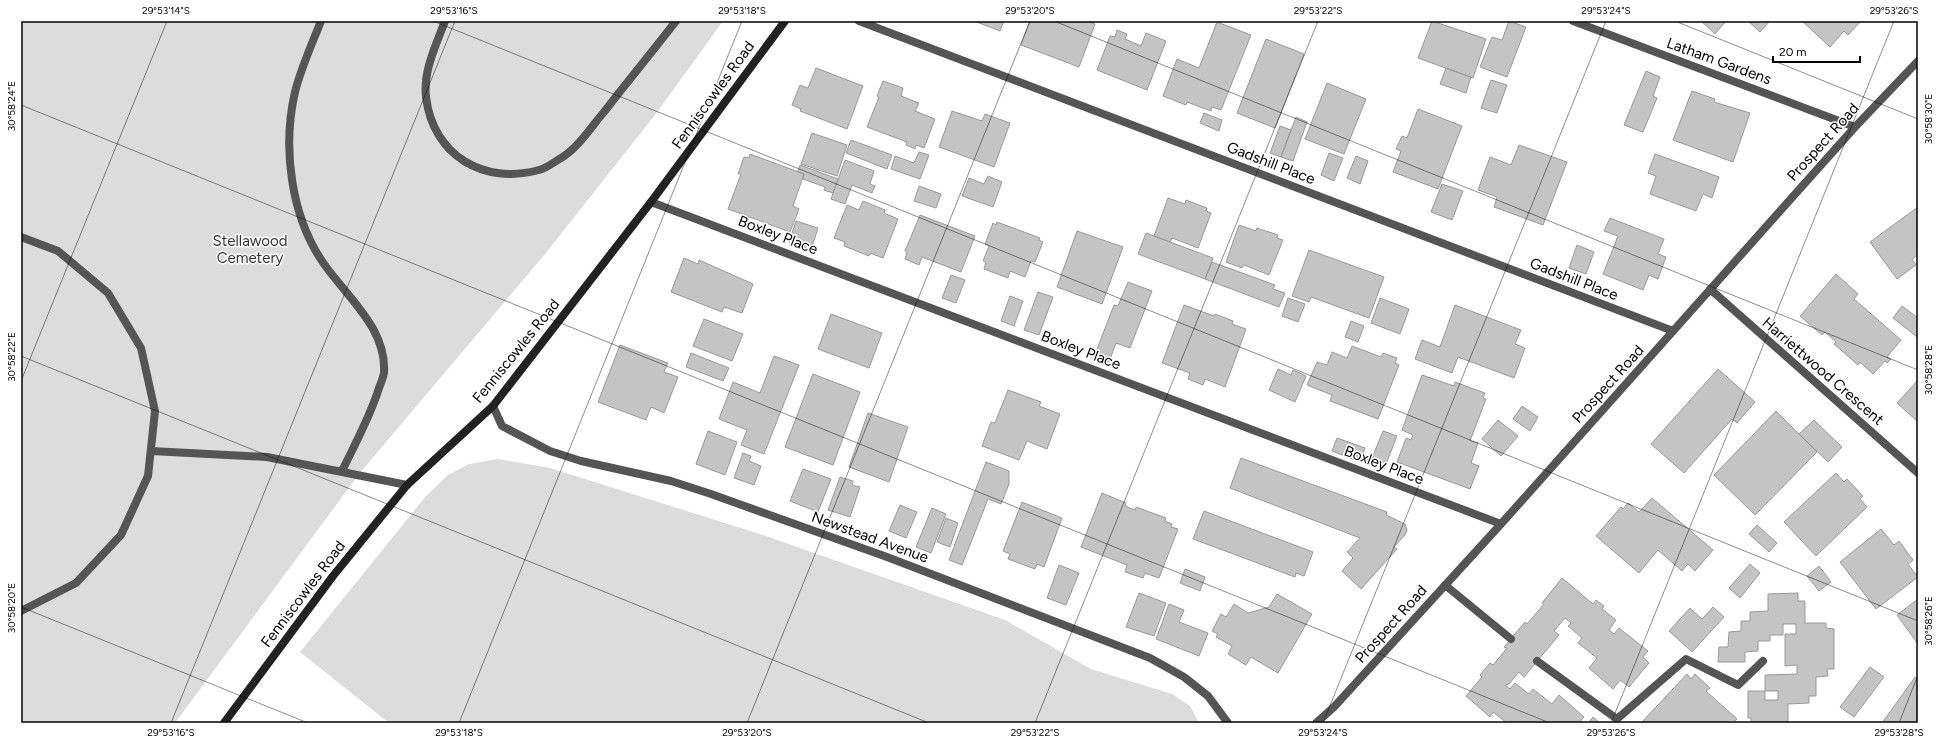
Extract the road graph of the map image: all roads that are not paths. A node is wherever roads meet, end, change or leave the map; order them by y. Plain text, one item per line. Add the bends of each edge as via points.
1 (321, 21) edge
2 (446, 21) edge
3 (676, 21) edge
4 (785, 21) edge
5 (859, 21) edge
6 (1573, 21) edge
7 (1918, 61) edge
8 (1855, 127) junction
9 (652, 202) junction
10 (21, 237) edge
11 (1710, 290) junction
12 (1673, 331) junction
13 (492, 406) junction
14 (151, 452) junction
15 (342, 471) junction
16 (1918, 473) edge
17 (407, 486) junction
18 (1501, 524) junction
19 (1445, 585) junction
20 (21, 611) edge
21 (1511, 639) dead end
22 (1537, 661) dead end
23 (1763, 661) dead end
24 (224, 723) edge
25 (1228, 723) edge
26 (1316, 723) edge

1 - 15 street via 295,92 288,144 293,179 300,213 312,242 324,264 364,314 381,345 384,374 374,403
2 - 3 street via 430,63 426,96 434,126 452,153 467,163 481,169 513,174 541,170 563,157 583,138
4 - 9 street, Fenniscowles Road
5 - 12 street, Gadshill Place
6 - 8 street, Latham Gardens
7 - 8 street, Prospect Road
8 - 11 street, Prospect Road
9 - 13 street, Fenniscowles Road
9 - 18 street, Boxley Place
10 - 14 street via 58,251 108,293 141,348 155,411
11 - 12 street, Prospect Road
11 - 16 street, Harriettwood Crescent
12 - 18 street, Prospect Road
13 - 17 street, Fenniscowles Road
13 - 25 street, Newstead Avenue via 502,426 550,452 671,481 711,494 886,557 1150,658 1184,677 1208,696
14 - 15 street via 267,457
14 - 20 street via 148,476 121,535 76,582
15 - 17 street
17 - 24 street, Fenniscowles Road via 333,576
18 - 19 street, Prospect Road
19 - 21 street
19 - 26 street, Prospect Road via 1334,707
22 - 23 street via 1617,719 1686,659 1738,685

